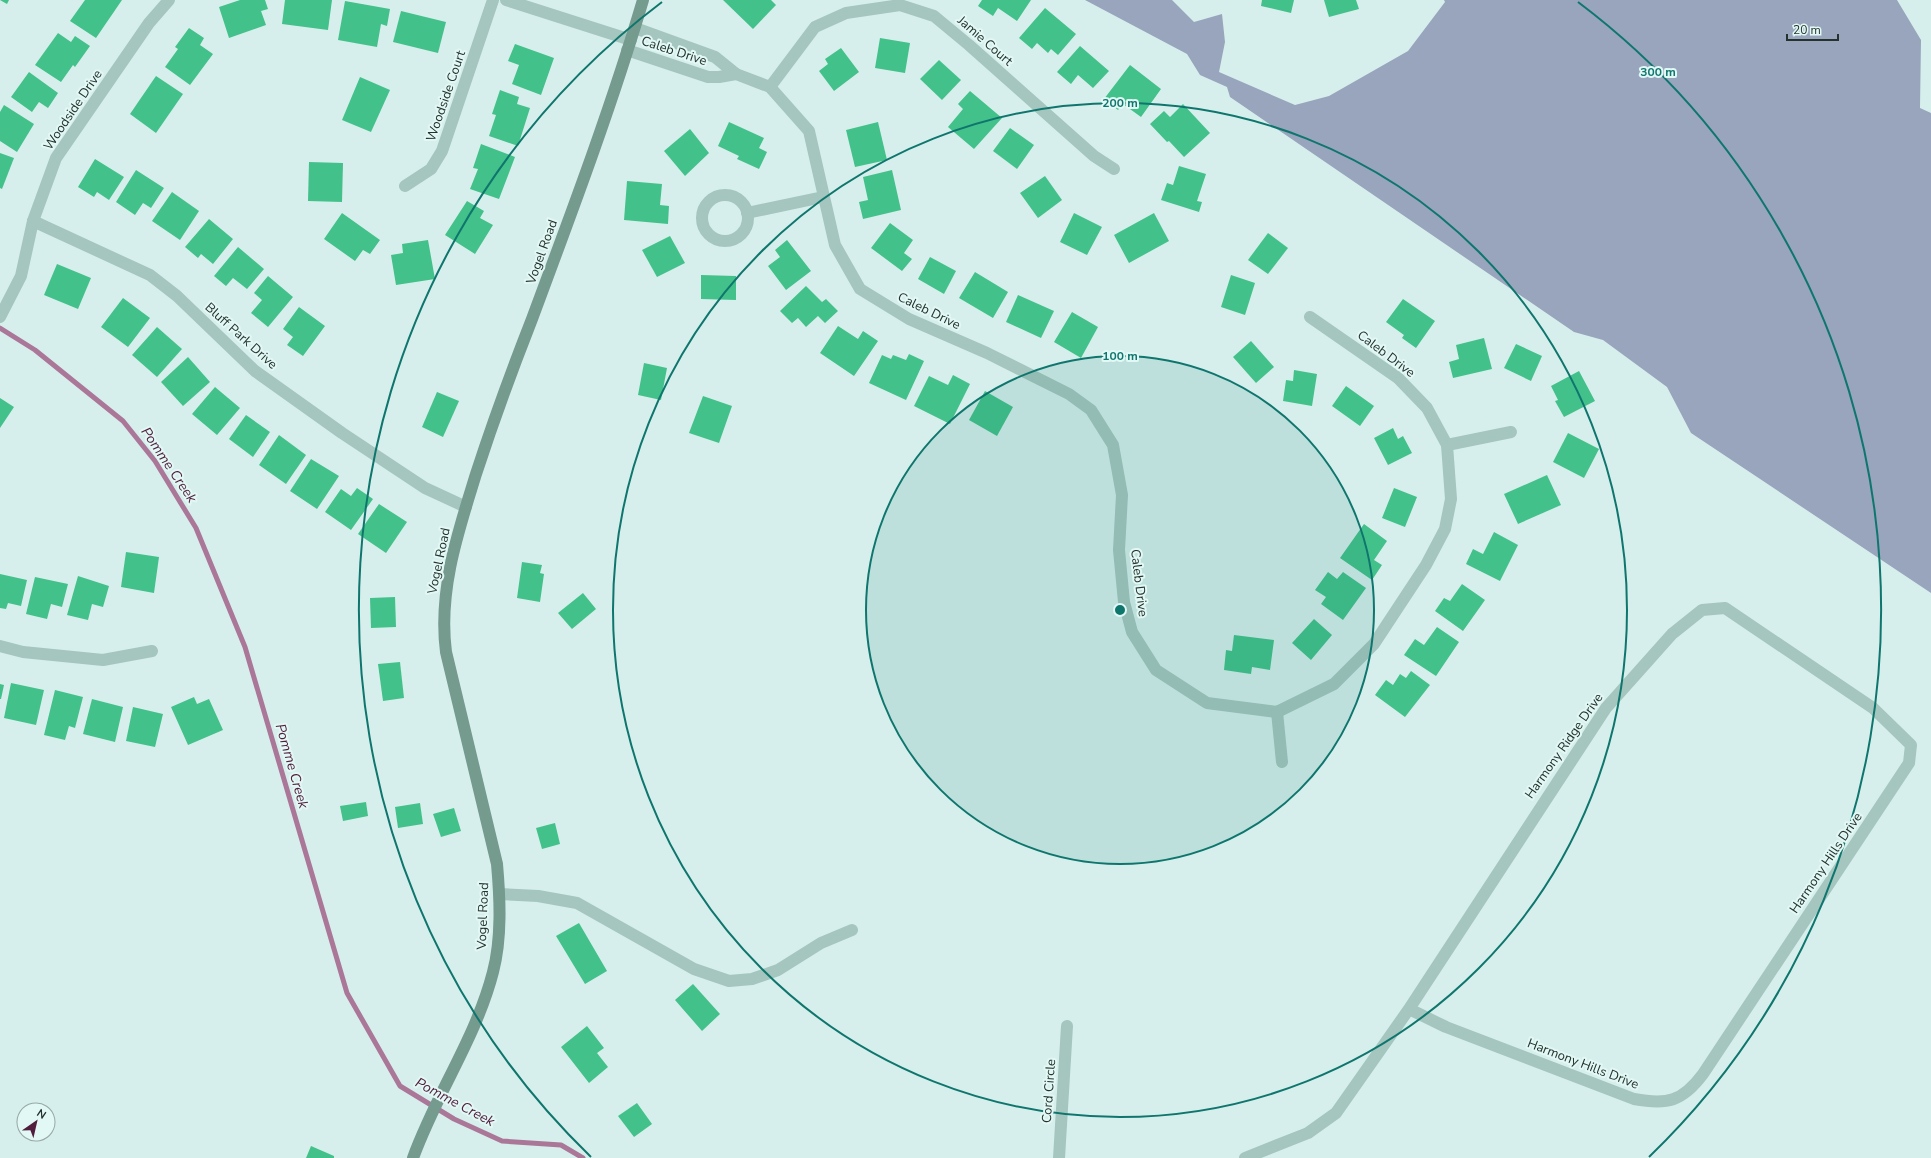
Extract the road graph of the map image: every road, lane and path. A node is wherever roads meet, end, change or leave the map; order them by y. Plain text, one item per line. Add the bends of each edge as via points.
1 (169, 0) edge
2 (493, 0) edge
3 (506, 0) edge
4 (643, 0) edge
5 (635, 28) junction
6 (629, 45) junction
7 (736, 74) junction
8 (770, 87) junction
9 (1114, 169) dead end
10 (405, 186) dead end
11 (823, 197) junction
12 (747, 213) dead end
13 (33, 221) junction
14 (0, 317) edge
15 (1310, 318) dead end
16 (1511, 432) dead end
17 (1447, 445) junction
18 (466, 507) junction
19 (0, 646) edge
20 (152, 651) dead end
21 (1277, 712) junction
22 (1911, 746) joint
23 (1282, 762) dead end
24 (500, 894) junction
25 (852, 930) dead end
26 (1409, 1009) junction
27 (1067, 1026) dead end
28 (413, 1158) edge
29 (1059, 1158) edge
30 (1245, 1158) edge

1 - 13 street, Woodside Drive via 149,23 56,158
2 - 10 street, Woodside Court via 442,151 431,169
3 - 6 street
4 - 5 street, Vogel Road
5 - 6 street, Vogel Road
5 - 7 street, Caleb Drive via 715,57
6 - 7 street, Caleb Drive via 708,77
6 - 18 street, Vogel Road via 566,226 494,419
7 - 8 street, Caleb Drive
8 - 9 street, Jamie Court via 815,27 846,13 900,4 934,16 1094,156
8 - 11 street, Caleb Drive via 809,131
11 - 12 street
11 - 21 street, Caleb Drive via 835,245 860,289 909,319 988,353 1068,394 1091,410 1113,444 1122,495 1119,550 1124,602 1132,632 1156,670 1208,703
13 - 14 street, Woodside Drive via 21,276
13 - 18 street, Bluff Park Drive via 150,275 176,296 255,371 425,488
15 - 17 street, Caleb Drive via 1398,378 1427,408
16 - 17 street
17 - 21 street, Caleb Drive via 1451,499 1445,529 1426,565 1374,644 1334,684
18 - 24 street, Vogel Road via 445,588 443,628 446,652 497,864
19 - 20 street via 23,652 103,660
21 - 23 street
22 - 26 street, Harmony Hills Drive via 1909,763 1703,1074 1686,1092 1670,1102 1634,1099 1446,1027
22 - 26 street, Harmony Ridge Drive via 1873,708 1724,608 1702,610 1672,634 1606,708
24 - 25 street via 538,896 577,903 694,969 729,981 752,979 778,970 821,943
24 - 28 street, Vogel Road via 497,946 484,1002 421,1135
26 - 30 street via 1336,1113 1308,1133
27 - 29 street, Cord Circle

